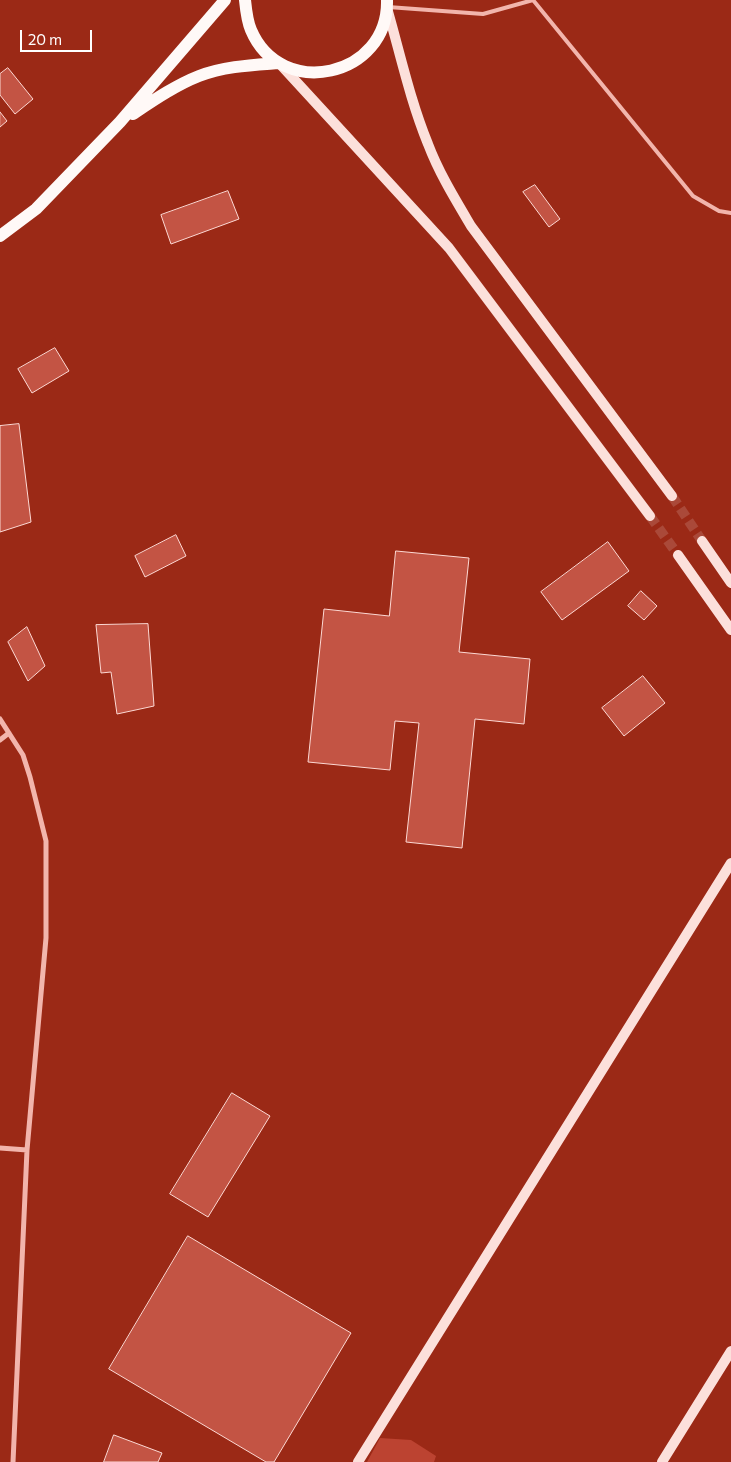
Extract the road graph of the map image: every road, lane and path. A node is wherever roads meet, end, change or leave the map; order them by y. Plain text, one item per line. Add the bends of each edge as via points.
1 (225, 0) edge
2 (245, 0) edge
3 (533, 0) edge
4 (387, 2) edge
5 (279, 63) junction
6 (120, 122) junction
7 (731, 213) edge
8 (0, 236) edge
9 (672, 496) tunnel mouth
10 (650, 516) tunnel mouth
11 (702, 541) tunnel mouth
12 (678, 555) tunnel mouth
13 (731, 583) edge
14 (731, 630) edge
15 (0, 719) edge
16 (9, 733) junction
17 (0, 740) edge
18 (731, 863) edge
19 (0, 1148) edge
20 (27, 1150) junction
21 (731, 1351) edge
22 (13, 1462) edge
23 (358, 1462) edge
24 (662, 1462) edge

1 - 6 main road
2 - 5 main road via 250,30 258,43
3 - 4 lane via 483,14
3 - 7 lane via 693,196 719,211
4 - 5 main road via 382,28 371,47 349,65 335,71 306,73
4 - 9 street via 412,98 447,186 472,226
5 - 6 main road via 246,65 200,76
5 - 10 street via 449,248
6 - 8 main road via 36,209
11 - 13 street
12 - 14 street
15 - 16 street
16 - 17 street
16 - 20 street via 23,755 46,841 46,938
18 - 23 street
19 - 20 street
20 - 22 street
21 - 24 street

